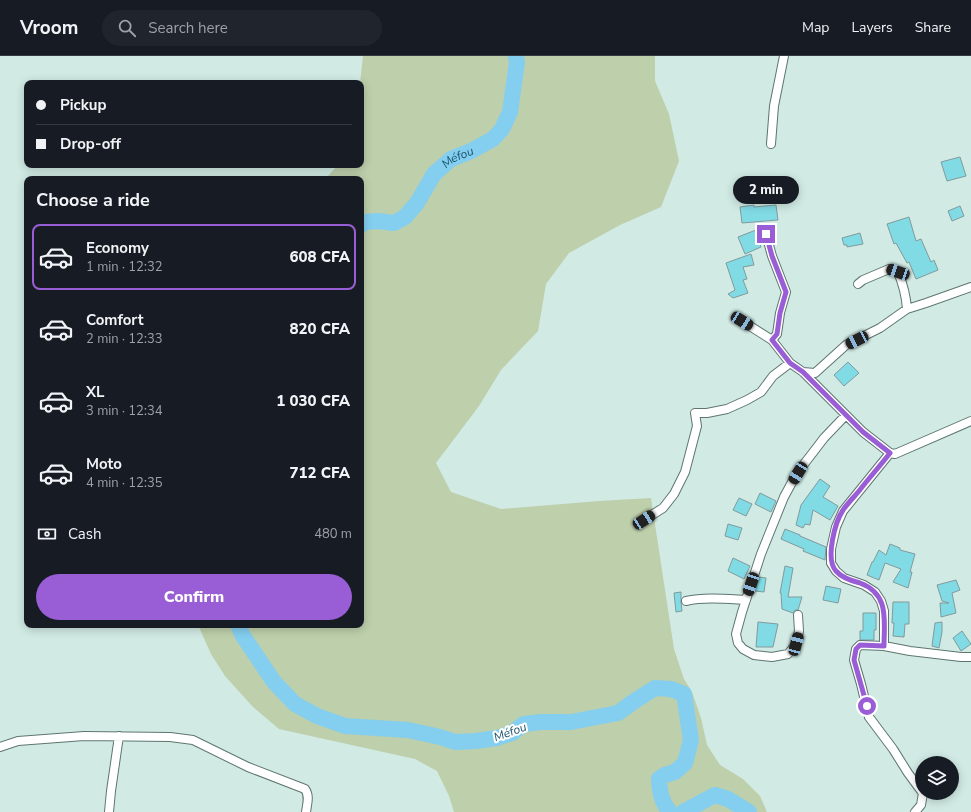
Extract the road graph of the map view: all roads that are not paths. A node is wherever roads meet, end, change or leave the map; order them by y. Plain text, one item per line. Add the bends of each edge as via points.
1 (784, 56) edge
2 (771, 144) dead end
3 (766, 234) dead end
4 (858, 284) dead end
5 (971, 287) edge
6 (906, 309) junction
7 (742, 321) dead end
8 (772, 340) junction
9 (790, 363) junction
10 (803, 372) junction
11 (846, 414) junction
12 (971, 421) edge
13 (890, 453) junction
14 (644, 520) dead end
15 (746, 600) junction
16 (686, 601) dead end
17 (798, 615) dead end
18 (884, 646) junction
19 (971, 657) edge
20 (119, 736) junction
21 (0, 747) edge
22 (915, 782) edge
23 (921, 800) edge
24 (109, 812) edge
25 (306, 812) edge
26 (915, 812) edge

1 - 2 street via 774,106
3 - 8 street via 786,292 777,334
4 - 6 street via 889,269 898,272 903,284
5 - 6 street
6 - 10 street via 880,328 846,345 815,373
7 - 8 street
8 - 9 street
9 - 10 street
9 - 14 street via 773,376 761,392 747,400 728,409 695,413 697,426 685,472 674,494 663,508
10 - 11 street
11 - 13 street via 863,432
11 - 15 street via 824,438 790,485 761,554
12 - 13 street via 895,454
13 - 18 street via 843,510 831,549 831,562 836,571 844,578 875,592 882,601
15 - 16 street
15 - 17 street via 736,634 743,649 754,655 772,657 788,654 796,644 799,631
18 - 19 street
18 - 22 street via 860,645 856,649 854,660 870,717
20 - 21 street via 18,741
20 - 24 street
20 - 25 street via 193,740 248,767 304,789 308,798
23 - 26 street

